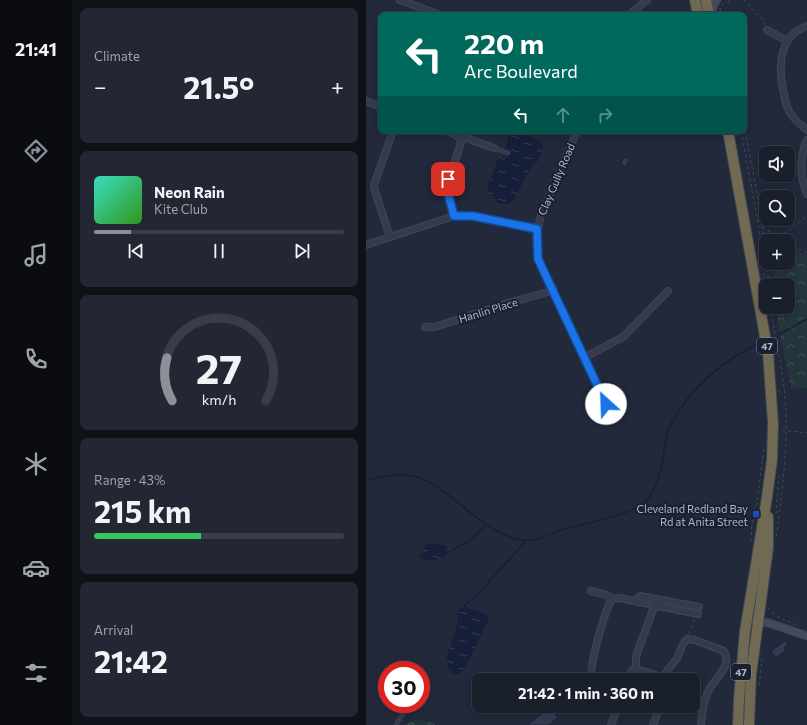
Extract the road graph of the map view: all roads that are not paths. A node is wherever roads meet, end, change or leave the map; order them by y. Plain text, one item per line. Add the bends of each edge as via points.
1 (400, 0) edge
2 (647, 0) edge
3 (695, 0) edge
4 (706, 0) edge
5 (718, 3) edge
6 (432, 12) edge
7 (633, 12) edge
8 (697, 12) edge
9 (709, 12) edge
10 (711, 12) edge
11 (807, 26) edge
12 (767, 30) road end
13 (787, 41) junction
14 (366, 101) edge
15 (378, 106) edge
16 (807, 130) edge
17 (392, 134) edge
18 (456, 134) edge
19 (576, 134) edge
20 (723, 134) edge
21 (728, 134) edge
22 (459, 138) junction
23 (807, 140) edge
24 (494, 148) joint
25 (508, 153) dead end
26 (807, 194) edge
27 (739, 198) junction
28 (454, 216) junction
29 (537, 229) junction
30 (390, 237) junction
31 (366, 245) edge
32 (552, 291) junction
33 (668, 291) dead end
34 (425, 327) dead end
35 (585, 357) junction
36 (606, 404) dead end
37 (767, 497) junction
38 (591, 591) dead end
39 (612, 599) junction
40 (657, 599) junction
41 (635, 601) junction
42 (655, 606) junction
43 (699, 607) dead end
44 (697, 614) road end
45 (747, 620) junction
46 (758, 620) junction
47 (807, 636) edge
48 (636, 669) junction
49 (591, 673) edge
50 (630, 673) edge
51 (648, 673) edge
52 (667, 673) edge
53 (403, 713) edge
54 (615, 713) edge
55 (657, 713) edge
56 (396, 725) edge
57 (611, 725) edge
58 (653, 725) edge
59 (701, 725) edge
60 (738, 725) edge
61 (749, 725) edge

1 - 6 street
2 - 7 street
3 - 8 highway
4 - 9 highway
5 - 10 street via 714,3
11 - 13 street
12 - 13 street
13 - 16 street via 781,56 780,72 786,106 794,119
14 - 15 street
17 - 30 street via 374,184
18 - 22 street
19 - 29 street, Clay Gully Road via 545,204
20 - 27 highway, 47
21 - 27 highway, 47
22 - 24 street
22 - 28 street via 461,143 447,184
23 - 26 street via 801,163 803,184
24 - 25 lane
27 - 37 highway, 47 via 768,353 773,429
28 - 29 street via 473,216
28 - 30 street
29 - 32 street, Clay Gully Road via 538,259
30 - 31 street
32 - 34 street, Hanlin Place via 436,327
32 - 35 street, Clay Gully Road
33 - 35 street via 623,337
35 - 36 street, Clay Gully Road
37 - 45 highway, 47
37 - 46 highway, 47 via 768,548
38 - 39 street
39 - 41 street
39 - 49 street via 597,643
40 - 41 street via 640,596
40 - 42 street
40 - 43 street
41 - 42 street
42 - 44 street
42 - 48 street via 636,656
45 - 46 street
45 - 60 highway, 47
46 - 47 street
46 - 61 highway, 47
48 - 50 street
48 - 51 street
52 - 59 street via 678,657 684,642 690,639 722,649 726,655 724,669 708,692
53 - 56 lane
54 - 57 street
55 - 58 street

